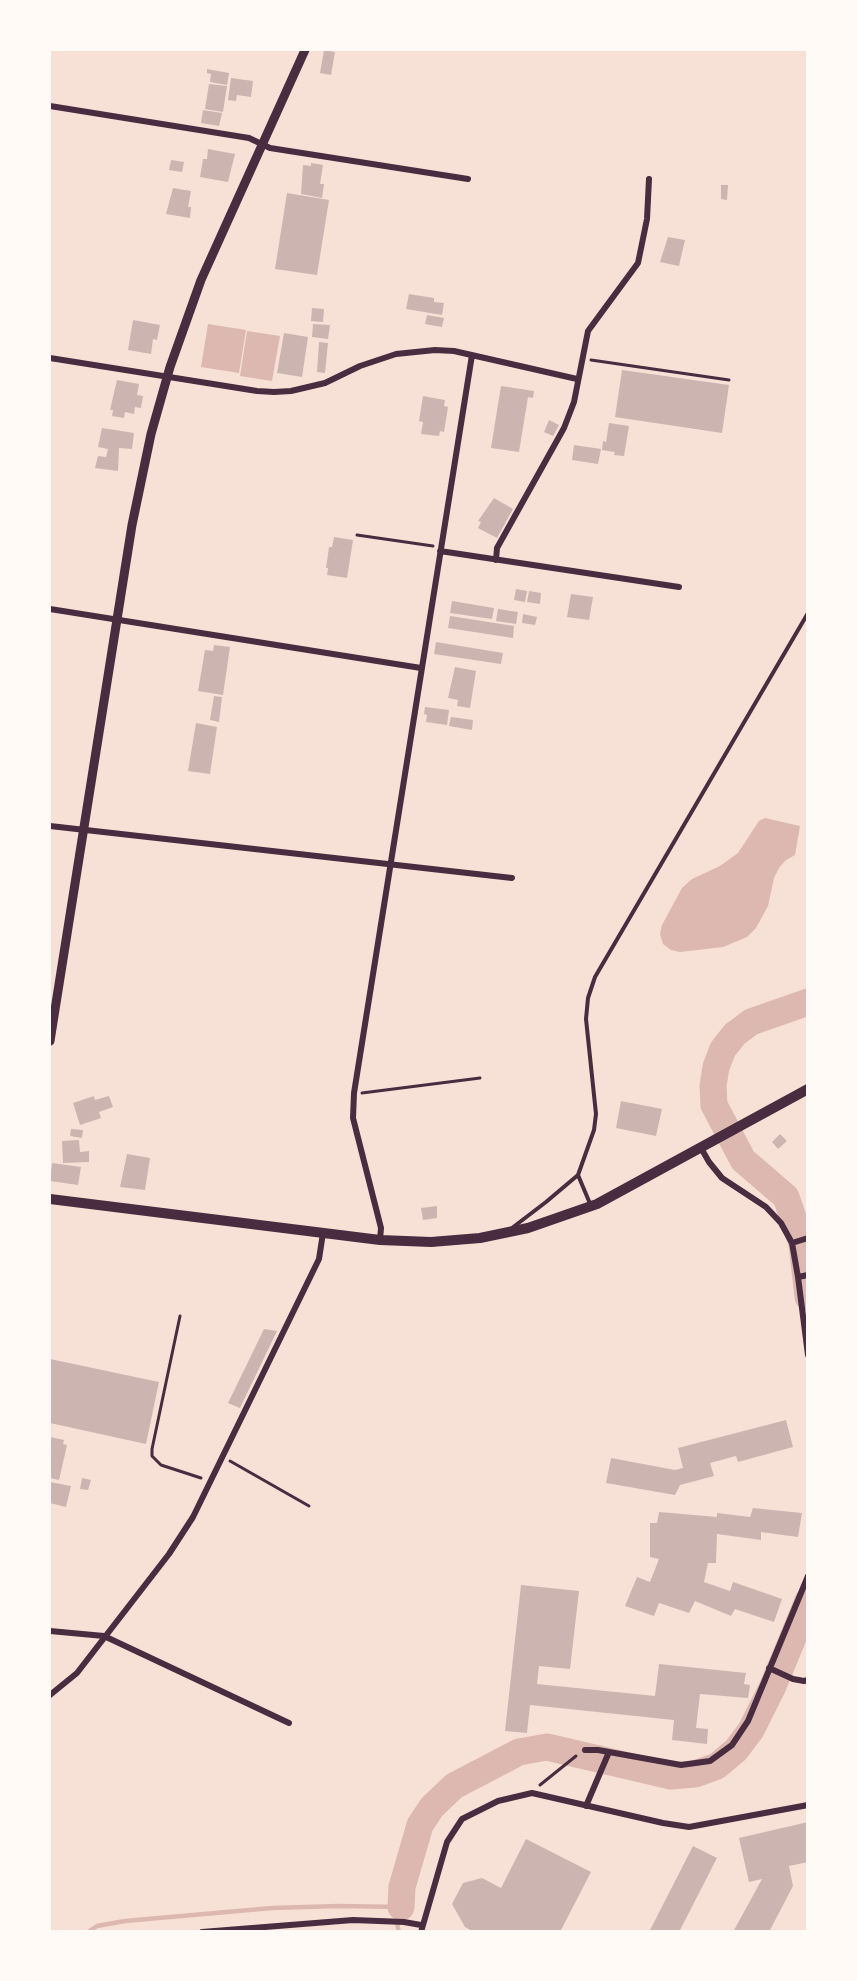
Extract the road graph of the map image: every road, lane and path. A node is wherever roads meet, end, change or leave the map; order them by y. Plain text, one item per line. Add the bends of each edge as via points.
1 (304, 50) edge
2 (50, 106) edge
3 (262, 144) junction
4 (648, 178) dead end
5 (468, 179) dead end
6 (472, 355) junction
7 (50, 358) edge
8 (582, 358) junction
9 (167, 377) junction
10 (577, 379) junction
11 (729, 380) dead end
12 (357, 535) dead end
13 (440, 549) junction
14 (496, 560) junction
15 (680, 587) dead end
16 (50, 609) edge
17 (807, 613) edge
18 (117, 620) junction
19 (421, 669) junction
20 (50, 826) edge
21 (83, 829) junction
22 (390, 864) junction
23 (512, 878) dead end
24 (50, 1041) edge
25 (480, 1078) dead end
26 (807, 1089) edge
27 (354, 1093) junction
28 (701, 1148) junction
29 (578, 1175) junction
30 (50, 1199) edge
31 (591, 1207) junction
32 (323, 1233) junction
33 (504, 1233) junction
34 (807, 1238) edge
35 (380, 1240) junction
36 (792, 1243) junction
37 (807, 1275) edge
38 (798, 1276) junction
39 (180, 1316) dead end
40 (806, 1330) edge
41 (807, 1355) edge
42 (223, 1458) junction
43 (211, 1482) junction
44 (309, 1506) dead end
45 (807, 1576) edge
46 (50, 1631) edge
47 (104, 1636) junction
48 (772, 1669) junction
49 (807, 1680) edge
50 (50, 1695) edge
51 (289, 1723) dead end
52 (585, 1750) joint
53 (609, 1752) junction
54 (546, 1778) dead end
55 (807, 1805) edge
56 (586, 1806) junction
57 (421, 1928) edge
58 (202, 1932) edge

1 - 3 street
2 - 3 street via 249,138
3 - 5 street
3 - 9 street via 201,280
4 - 8 street via 647,219 638,262 588,331
6 - 9 street via 435,350 396,354 325,383 274,392
6 - 10 street
6 - 13 street
7 - 9 street
8 - 10 street
8 - 11 path
9 - 18 street via 139,491
10 - 14 street via 564,428 497,548
12 - 13 path
13 - 14 street
13 - 19 street
14 - 15 street
16 - 18 street
17 - 29 lane via 595,977 586,1019 596,1114
18 - 19 street
18 - 21 street
19 - 22 street
20 - 21 street
21 - 22 street
21 - 24 street
22 - 23 street
22 - 27 street
25 - 27 path
26 - 28 main road
27 - 35 street via 354,1118 381,1228
28 - 31 main road
28 - 36 street via 723,1178 766,1207
29 - 31 lane
29 - 33 lane
30 - 32 main road
31 - 33 main road
32 - 35 main road
32 - 42 street via 319,1259
33 - 35 main road via 431,1242
34 - 36 street
36 - 38 street
37 - 38 street
38 - 40 street
39 - 43 path via 152,1456 161,1465
40 - 41 street
42 - 43 street
42 - 44 path
43 - 47 street via 169,1554
45 - 48 street
46 - 47 street
47 - 50 street via 77,1673
47 - 51 street
48 - 49 street via 793,1679
48 - 53 street via 732,1745 710,1761 681,1765
52 - 53 street
52 - 54 path
53 - 56 street
55 - 56 street via 689,1827
56 - 57 street via 532,1793 498,1801 462,1819 447,1842
57 - 58 street via 404,1922 353,1920

